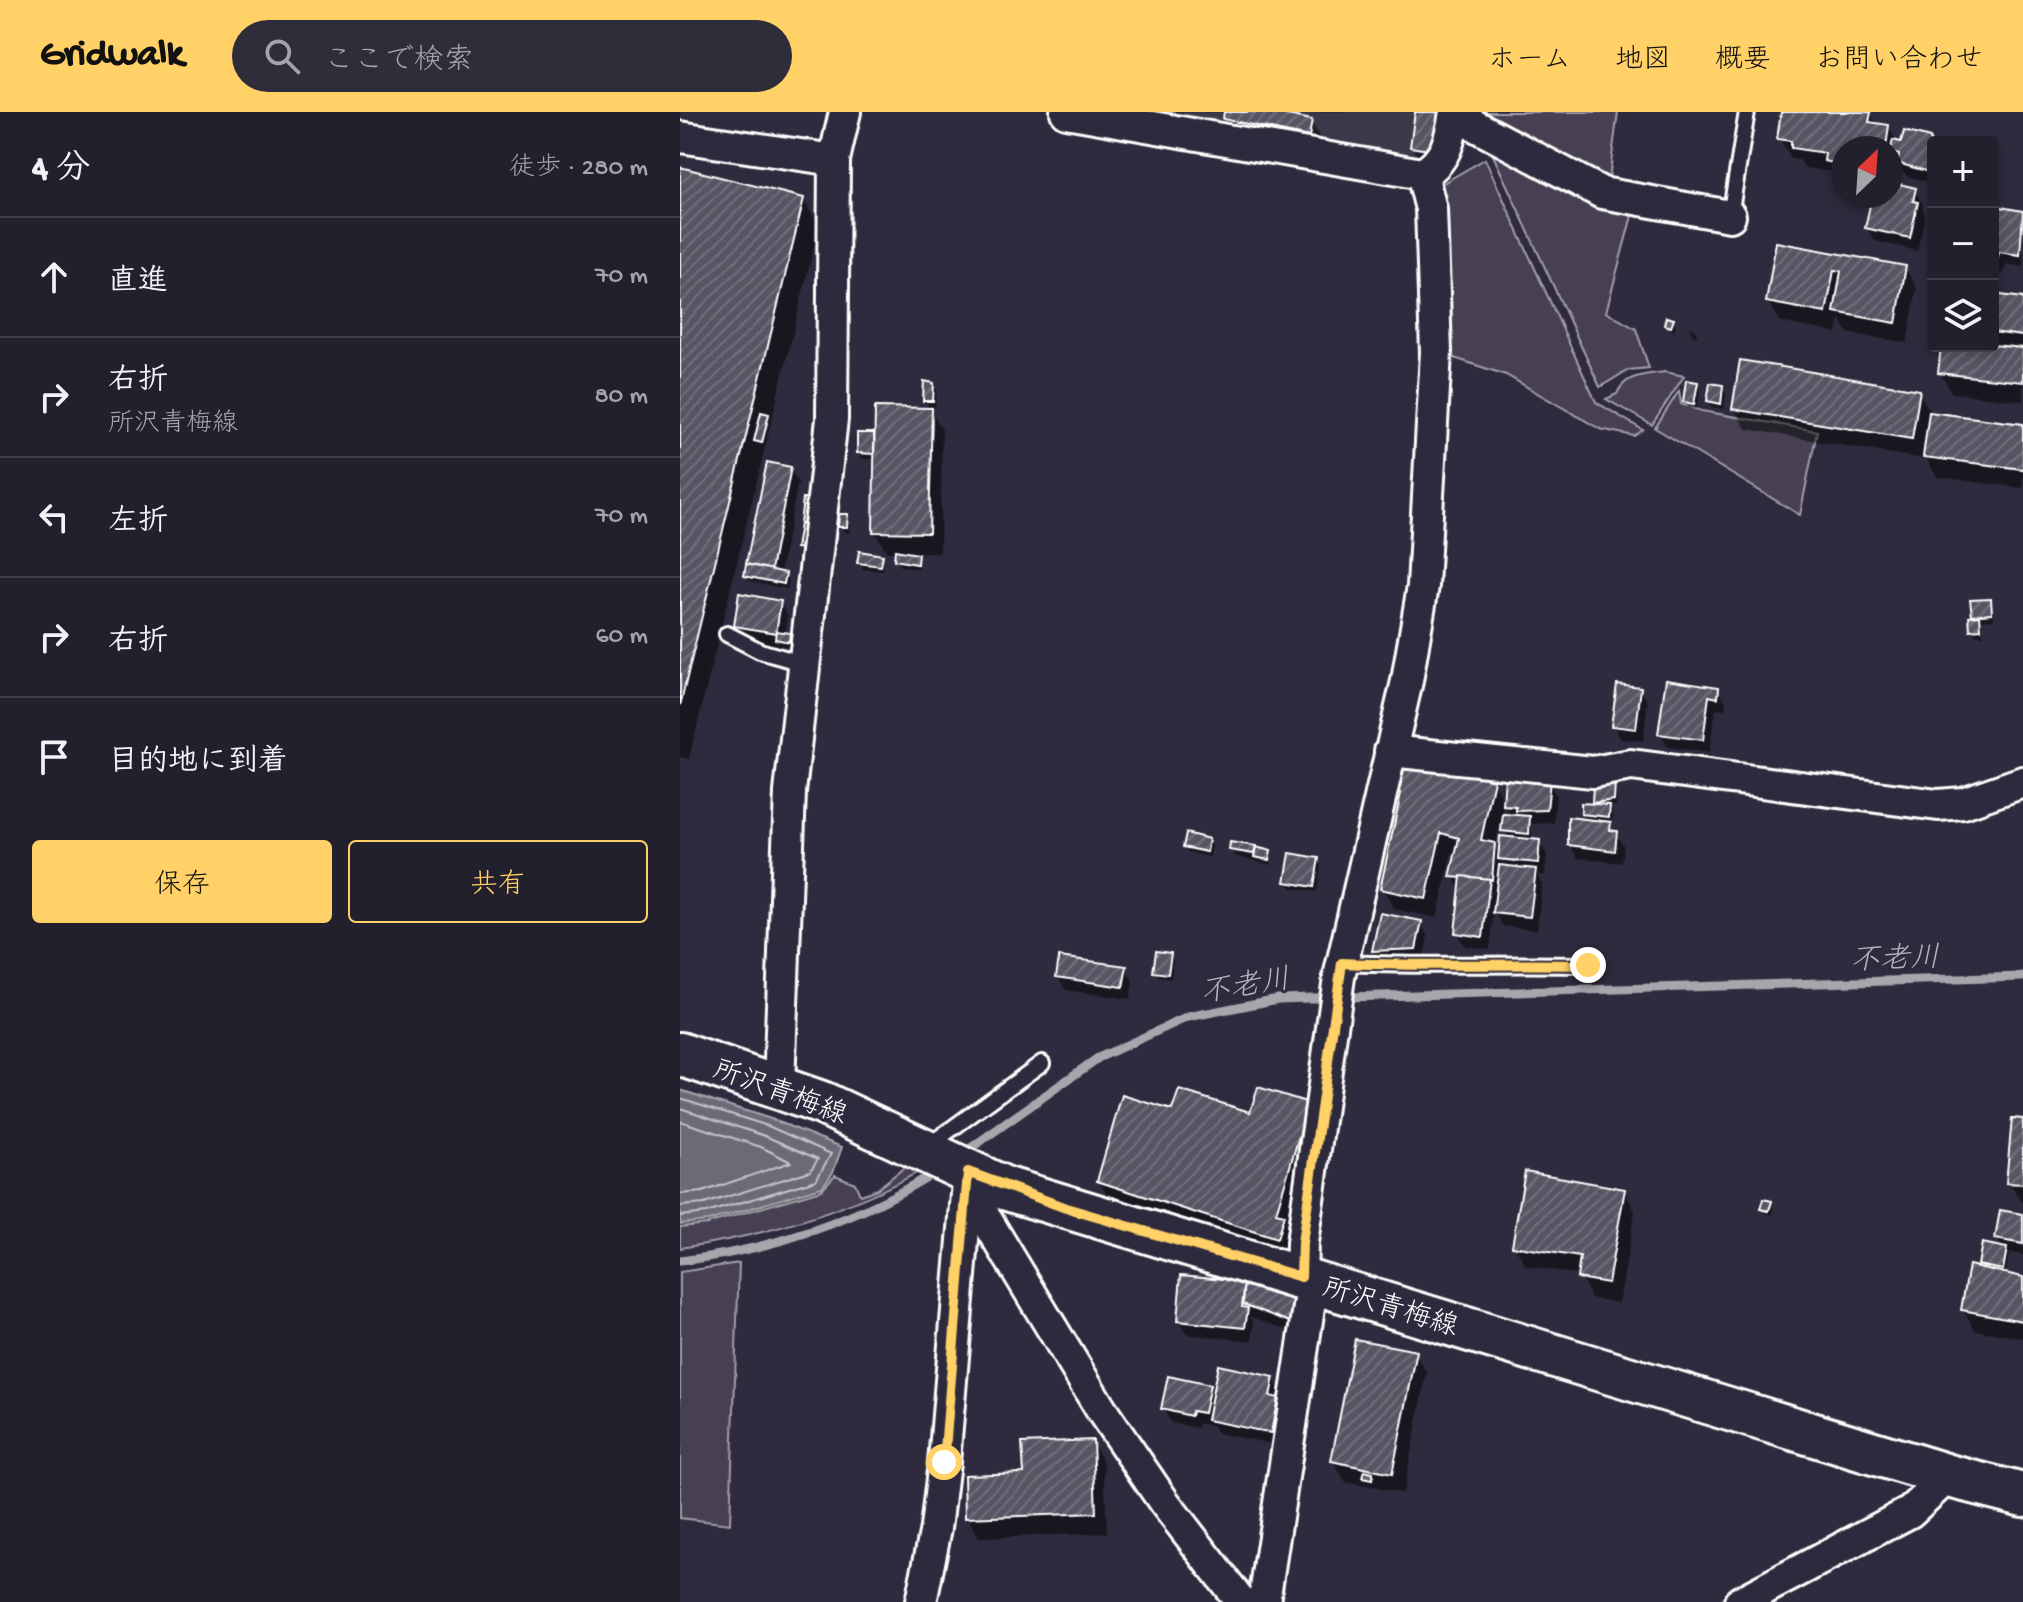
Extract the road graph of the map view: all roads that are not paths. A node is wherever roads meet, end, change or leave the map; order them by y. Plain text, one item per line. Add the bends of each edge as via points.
1 (845, 112) edge
2 (1066, 112) edge
3 (1747, 112) edge
4 (1455, 114) edge
5 (680, 137) edge
6 (834, 160) junction
7 (1422, 174) junction
8 (1730, 216) joint
9 (727, 634) dead end
10 (805, 664) junction
11 (1390, 751) junction
12 (2023, 782) edge
13 (1588, 965) dead end
14 (1339, 982) junction
15 (680, 1054) edge
16 (1042, 1063) dead end
17 (779, 1086) junction
18 (948, 1166) junction
19 (1307, 1279) junction
20 (1949, 1476) junction
21 (2023, 1495) edge
22 (921, 1602) edge
23 (1241, 1602) edge
24 (1264, 1602) edge
25 (1740, 1602) edge

1 - 6 street
2 - 7 street
3 - 8 lane
4 - 7 street via 1435,168
4 - 8 street via 1602,193
5 - 6 street
6 - 10 street via 832,419
7 - 11 street via 1431,209 1436,352 1424,570
9 - 10 lane via 760,651
10 - 17 street via 790,792
11 - 12 street via 1593,772 1631,765 1938,805 1963,803
11 - 14 street
13 - 14 lane via 1429,967
14 - 19 street via 1302,1243
15 - 17 main road, 所沢青梅線
16 - 18 lane
17 - 18 main road, 所沢青梅線
18 - 19 main road, 所沢青梅線 via 1066,1208
18 - 22 street via 942,1475
18 - 23 street via 1102,1411
19 - 20 main road, 所沢青梅線
19 - 24 street
20 - 21 main road, 所沢青梅線
20 - 25 street via 1910,1512

